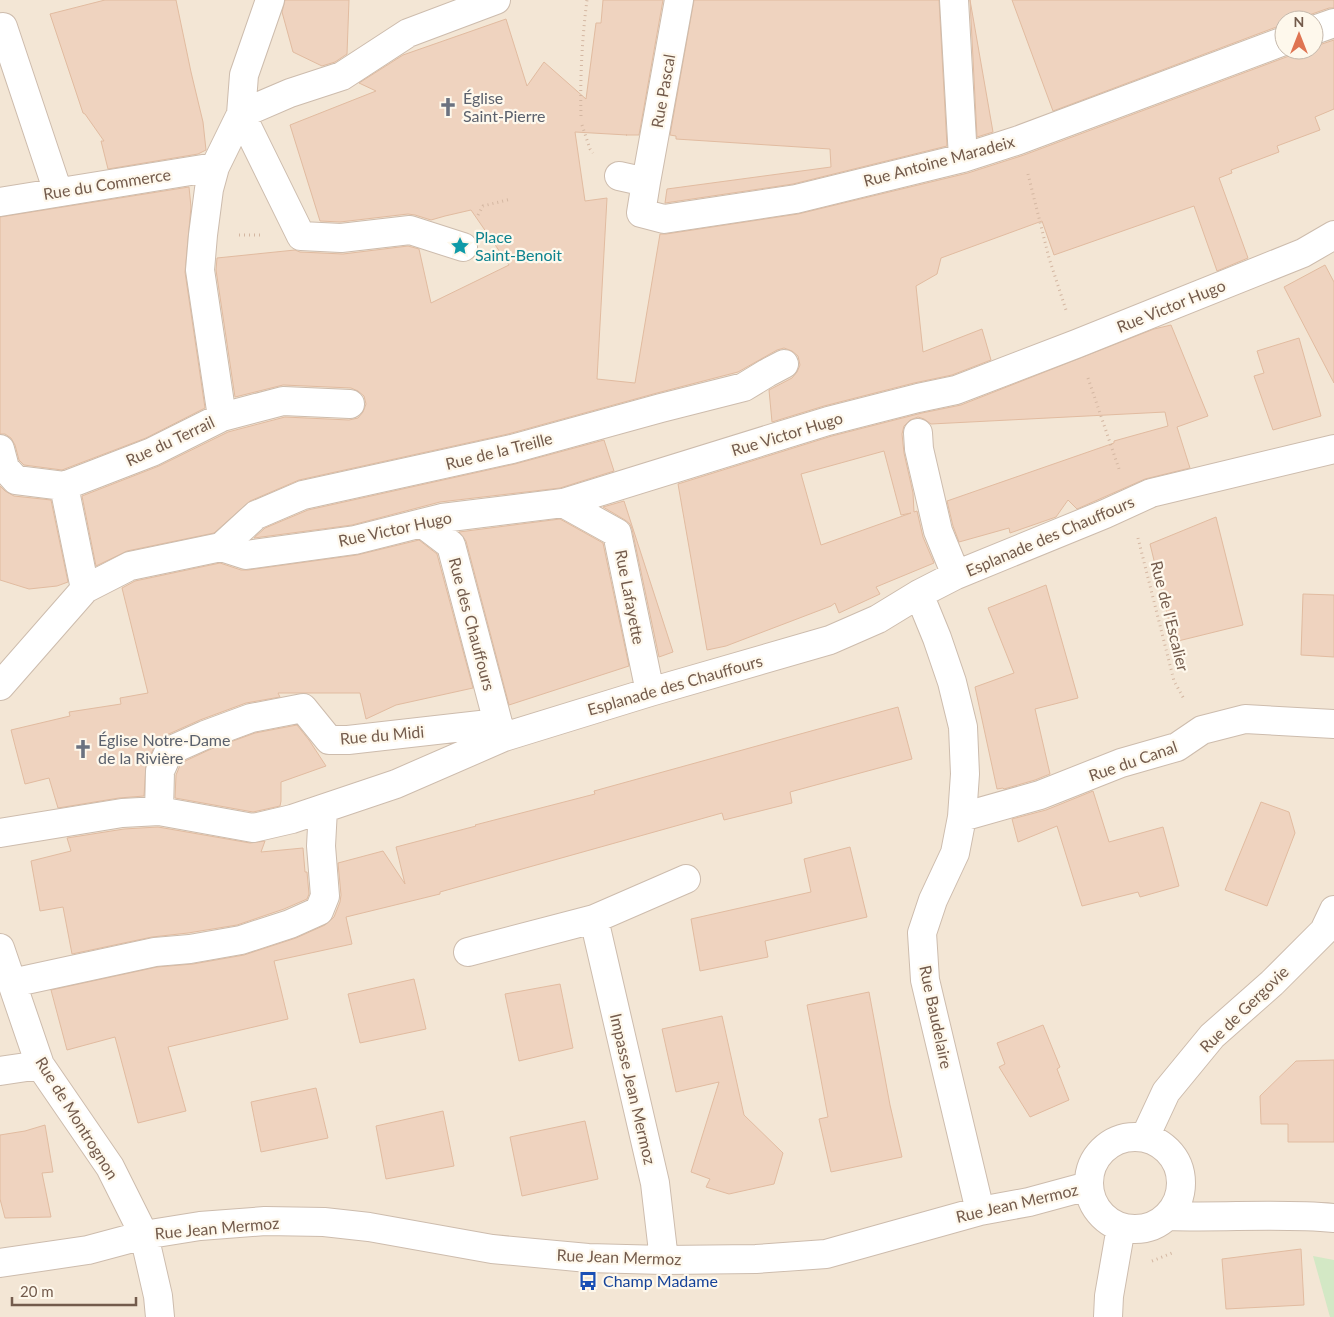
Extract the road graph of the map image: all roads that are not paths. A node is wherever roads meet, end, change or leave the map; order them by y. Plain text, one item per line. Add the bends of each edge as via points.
1 (496, 0) edge
2 (679, 0) edge
3 (954, 0) edge
4 (262, 2) edge
5 (3, 27) dead end
6 (1274, 45) edge
7 (241, 114) junction
8 (963, 158) junction
9 (215, 167) junction
10 (619, 176) dead end
11 (646, 182) junction
12 (58, 192) junction
13 (0, 202) edge
14 (641, 213) joint
15 (1334, 235) edge
16 (463, 247) dead end
17 (784, 364) dead end
18 (350, 404) dead end
19 (222, 417) junction
20 (918, 433) dead end
21 (0, 449) edge
22 (1334, 449) edge
23 (64, 486) junction
24 (563, 503) junction
25 (422, 523) junction
26 (221, 546) junction
27 (956, 575) junction
28 (85, 589) junction
29 (918, 594) junction
30 (0, 686) edge
31 (650, 692) junction
32 (1334, 724) edge
33 (501, 730) junction
34 (323, 810) junction
35 (159, 811) junction
36 (962, 817) junction
37 (0, 833) edge
38 (686, 879) dead end
39 (1334, 910) edge
40 (594, 919) junction
41 (0, 948) edge
42 (468, 952) dead end
43 (12, 983) junction
44 (40, 1065) junction
45 (0, 1071) edge
46 (1145, 1138) junction
47 (1088, 1186) junction
48 (980, 1211) junction
49 (1168, 1216) junction
50 (1334, 1218) edge
51 (1121, 1227) junction
52 (144, 1235) junction
53 (664, 1260) junction
54 (0, 1263) edge
55 (160, 1317) edge
56 (1108, 1317) edge

1 - 7 street via 408,33 342,76
2 - 11 street, Rue Pascal
3 - 8 street
4 - 7 street via 244,75
5 - 12 street
6 - 8 street, Rue Antoine Maradeix
7 - 9 street, Rue du Terrail
7 - 16 street via 301,236 341,238 410,230
8 - 14 street, Rue Antoine Maradeix via 796,199 664,219
9 - 12 street, Rue du Commerce
9 - 19 street, Rue du Terrail via 209,189 200,270
10 - 11 street
11 - 14 street, Rue Pascal
12 - 13 street, Rue du Commerce
15 - 24 street, Rue Victor Hugo via 1303,254 956,390 828,421
17 - 26 street, Rue de la Treille via 744,387 512,449 302,495 256,515
18 - 19 street via 283,401
19 - 23 street, Rue du Terrail via 152,452
20 - 27 street via 938,531
21 - 23 street via 5,468 16,480
22 - 27 street, Esplanade des Chauffours via 1151,493
23 - 28 street
24 - 25 street, Rue Victor Hugo
24 - 31 street, Rue Lafayette via 618,533
25 - 26 street, Rue Victor Hugo via 355,540 246,556
25 - 33 street, Rue des Chauffours via 451,545
26 - 28 street via 130,566
27 - 29 street, Esplanade des Chauffours
28 - 30 street
29 - 31 street, Esplanade des Chauffours via 878,619 830,640
29 - 36 street, Rue Baudelaire via 952,682 963,727 965,774
31 - 33 street, Esplanade des Chauffours
32 - 36 street, Rue du Canal via 1246,719 1202,730 1177,747 1121,763 1040,795
33 - 34 street, Esplanade des Chauffours via 396,784
33 - 35 street, Rue du Midi via 329,740 302,708 251,718 169,751 160,771
34 - 35 street, Esplanade des Chauffours via 253,828
34 - 43 street via 321,846 325,896 319,912 241,940 155,952
35 - 37 street, Esplanade des Chauffours via 122,813
36 - 48 street, Rue Baudelaire via 955,853 922,933 925,980
38 - 40 street
39 - 46 street, Rue de Gergovie via 1324,931 1212,1036 1166,1092
40 - 42 street
40 - 53 street, Impasse Jean Mermoz via 655,1183
41 - 43 street, Rue de Montrognon
43 - 44 street, Rue de Montrognon
44 - 45 street
44 - 52 street, Rue de Montrognon via 110,1167
46 - 47 street via 1116,1140 1104,1148 1095,1159
46 - 49 street via 1158,1142 1169,1151 1181,1176 1181,1190
47 - 48 street, Rue Jean Mermoz
47 - 51 street via 1098,1211
48 - 53 street, Rue Jean Mermoz via 826,1254
49 - 50 street
49 - 51 street via 1146,1228
51 - 56 street
52 - 53 street, Rue Jean Mermoz via 200,1226 265,1221 324,1222 492,1249 588,1258
52 - 54 street, Rue Jean Mermoz via 88,1250
52 - 55 street, Rue de Montrognon

